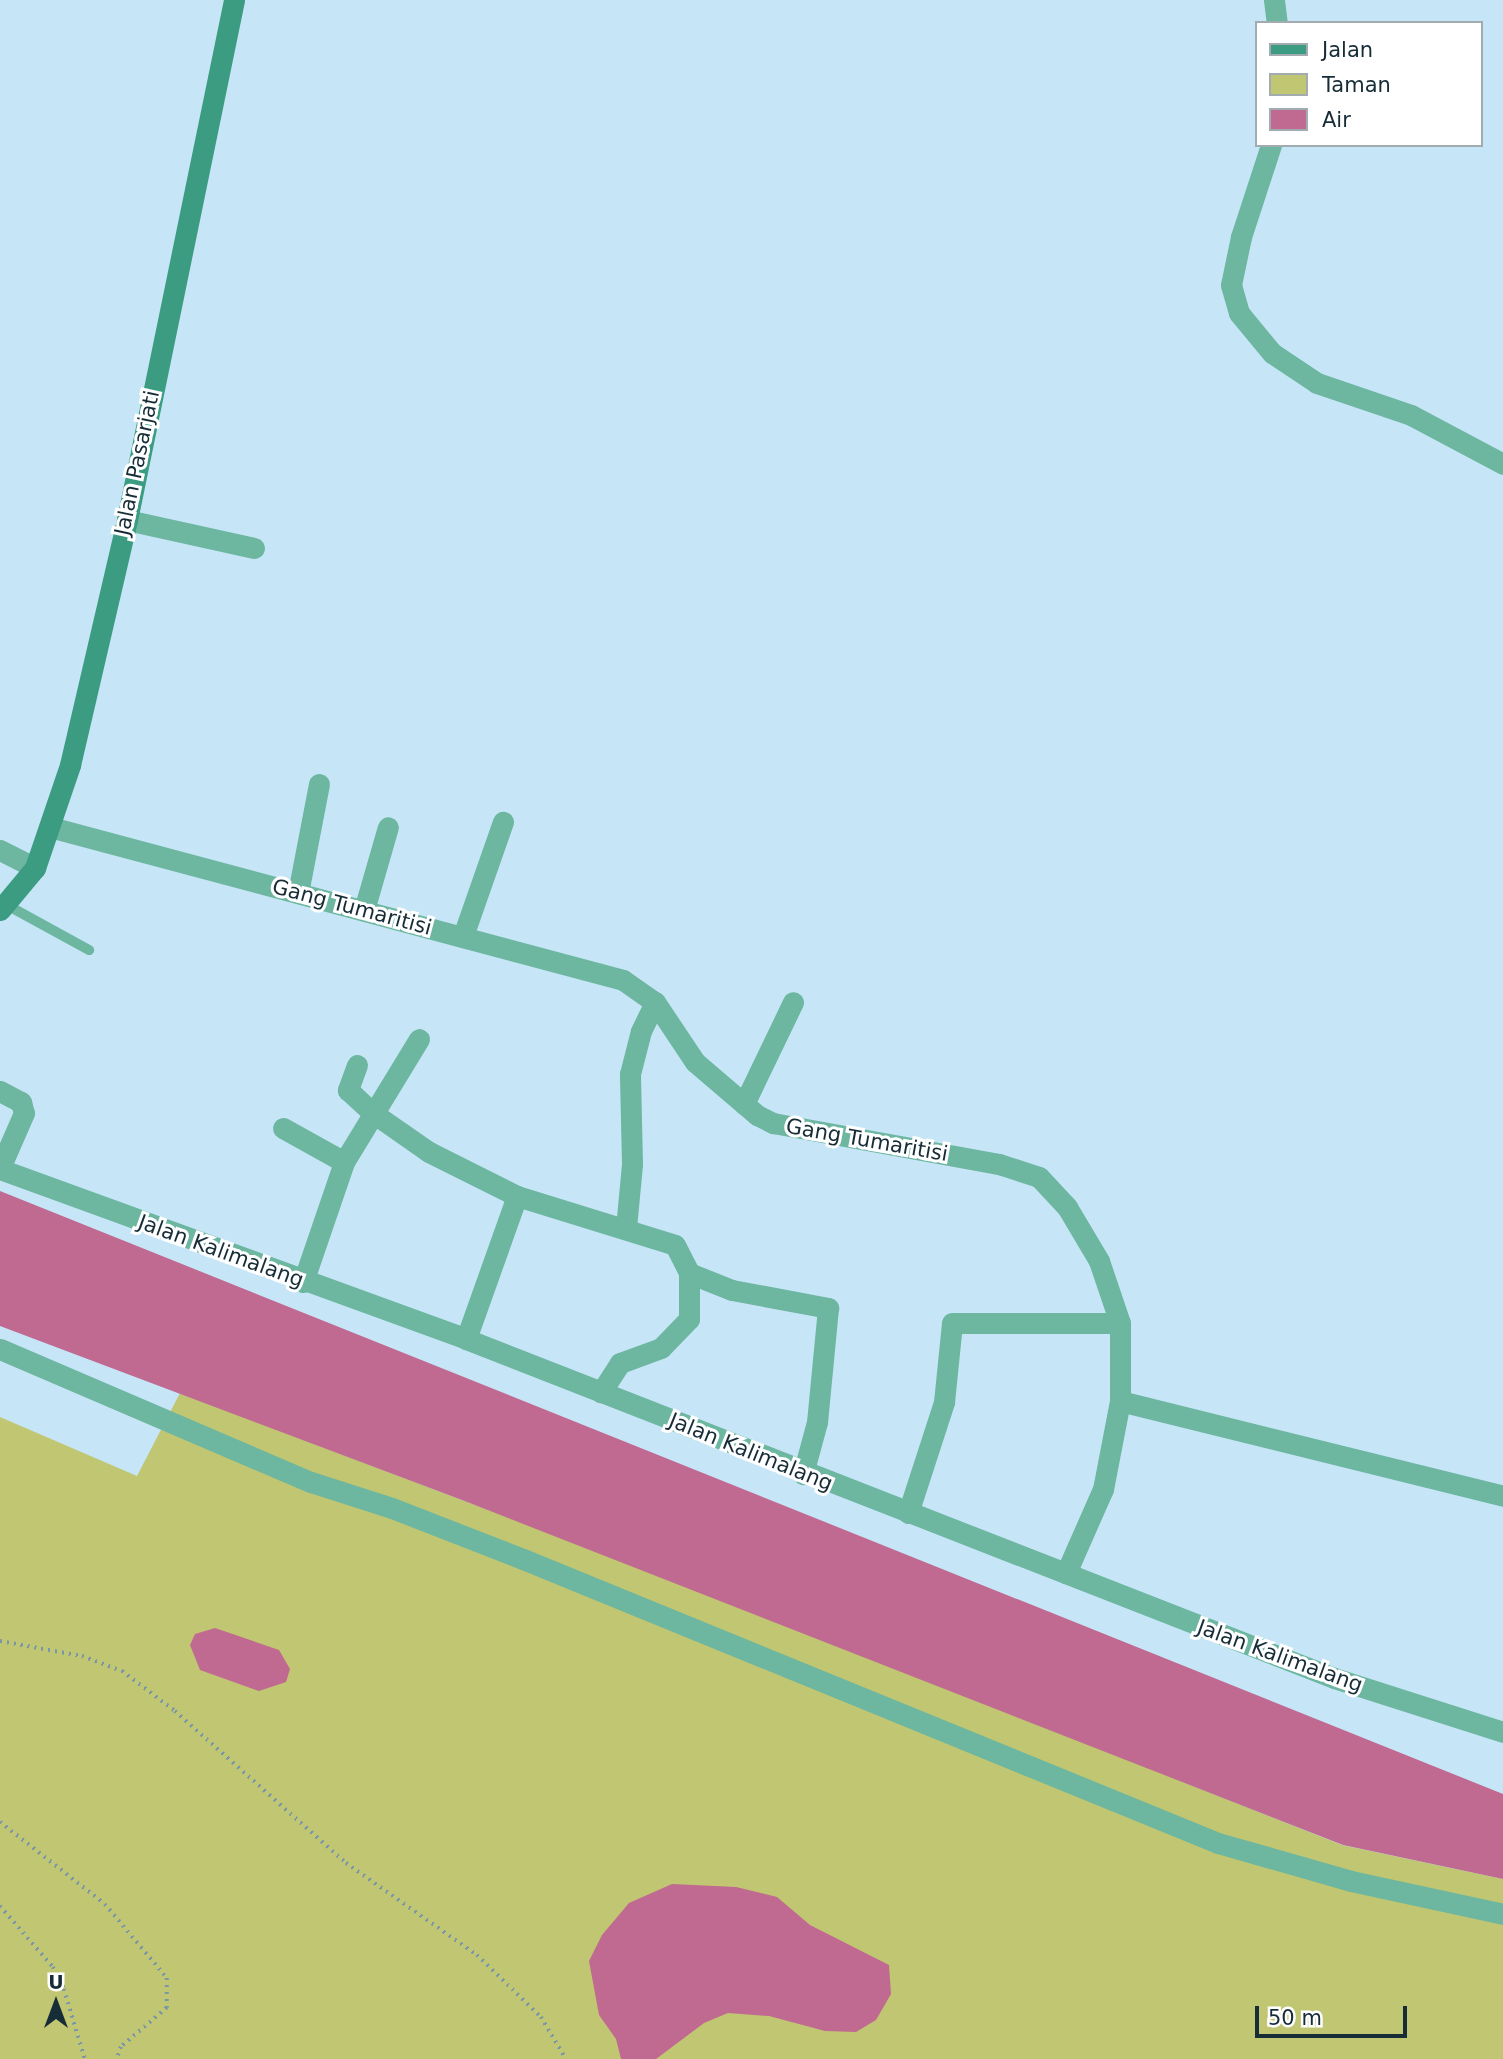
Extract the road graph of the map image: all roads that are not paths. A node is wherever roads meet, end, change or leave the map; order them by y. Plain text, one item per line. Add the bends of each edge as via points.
1 (234, 0) edge
2 (1274, 0) edge
3 (1277, 21) edge
4 (1270, 147) edge
5 (1503, 464) edge
6 (127, 520) junction
7 (254, 548) dead end
8 (319, 784) dead end
9 (503, 822) dead end
10 (50, 827) junction
11 (388, 827) dead end
12 (0, 850) edge
13 (35, 868) junction
14 (298, 893) junction
15 (3, 907) edge
16 (364, 910) junction
17 (463, 936) junction
18 (89, 950) dead end
19 (655, 1002) junction
20 (793, 1002) dead end
21 (419, 1039) dead end
22 (357, 1065) dead end
23 (0, 1091) edge
24 (744, 1104) junction
25 (373, 1113) junction
26 (283, 1128) dead end
27 (344, 1162) junction
28 (0, 1168) edge
29 (517, 1196) junction
30 (626, 1228) junction
31 (689, 1273) junction
32 (303, 1282) junction
33 (1120, 1323) junction
34 (466, 1339) junction
35 (0, 1349) edge
36 (601, 1392) junction
37 (1120, 1401) junction
38 (803, 1474) junction
39 (1503, 1496) edge
40 (908, 1513) junction
41 (1066, 1573) junction
42 (1503, 1732) edge
43 (1503, 1914) edge

1 - 6 main road, Jalan Pasarjati
2 - 3 street
4 - 5 street via 1241,237 1231,285 1239,313 1272,353 1317,383 1410,415
6 - 7 street
6 - 10 main road, Jalan Pasarjati via 70,765
8 - 14 street
9 - 17 street
10 - 13 main road, Jalan Pasarjati
10 - 14 street, Gang Tumaritisi
11 - 16 street
12 - 13 street
13 - 15 main road, Jalan Pasarjati
14 - 16 street, Gang Tumaritisi
15 - 18 lane
16 - 17 street, Gang Tumaritisi
17 - 19 street, Gang Tumaritisi via 623,980
19 - 24 street, Gang Tumaritisi via 695,1062
19 - 30 street via 641,1031 630,1074 632,1164
20 - 24 street
21 - 25 street
22 - 25 street via 347,1087
23 - 28 street via 21,1102 24,1113
24 - 33 street, Gang Tumaritisi via 757,1115 791,1128 943,1153 1039,1177 1062,1200 1099,1261
25 - 27 street
25 - 29 street via 429,1152
26 - 27 street
27 - 32 street
28 - 32 street, Jalan Kalimalang
29 - 30 street
29 - 34 street
30 - 31 street via 675,1245
31 - 36 street via 689,1320 661,1348 618,1366
31 - 38 street via 732,1290 828,1308 817,1422
32 - 34 street, Jalan Kalimalang
33 - 37 street, Gang Tumaritisi
33 - 40 street via 952,1323 944,1402
34 - 36 street, Jalan Kalimalang
35 - 43 street via 311,1482 392,1507 523,1559 1218,1843 1351,1881
36 - 38 street, Jalan Kalimalang
37 - 39 street
37 - 41 street, Gang Tumaritisi via 1102,1489
38 - 40 street, Jalan Kalimalang
40 - 41 street, Jalan Kalimalang
41 - 42 street, Jalan Kalimalang via 1334,1678

